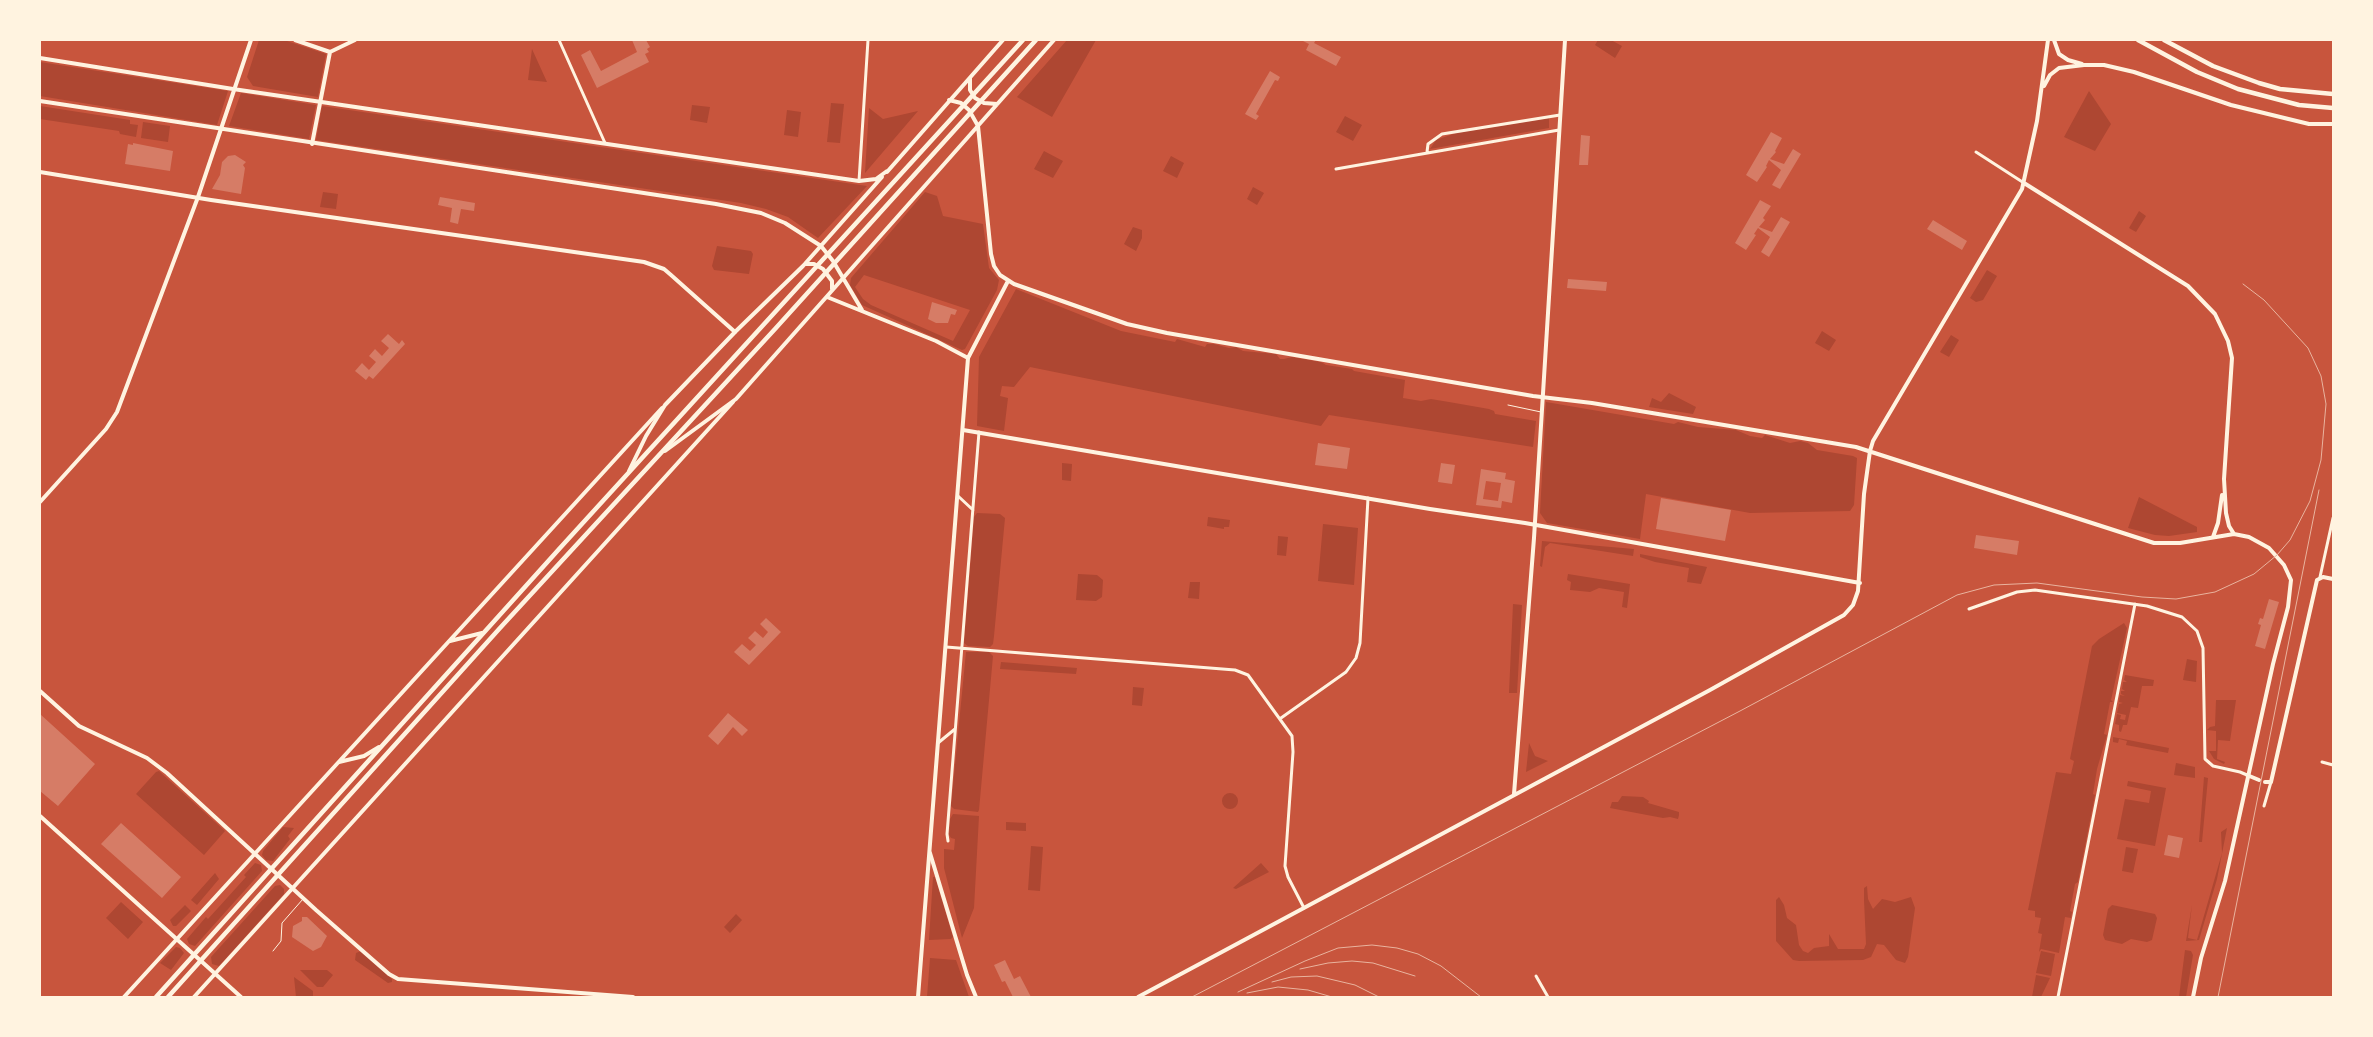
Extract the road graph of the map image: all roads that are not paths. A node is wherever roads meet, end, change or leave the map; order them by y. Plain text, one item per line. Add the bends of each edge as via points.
1 (251, 40) edge
2 (295, 40) edge
3 (355, 40) edge
4 (559, 40) edge
5 (868, 40) edge
6 (1003, 40) edge
7 (1023, 40) edge
8 (1036, 40) edge
9 (1054, 40) edge
10 (1565, 40) edge
11 (2048, 40) edge
12 (2054, 40) edge
13 (2164, 40) edge
14 (2139, 41) edge
15 (330, 52) junction
16 (40, 58) edge
17 (2084, 64) junction
18 (970, 78) junction
19 (233, 89) junction
20 (2042, 90) junction
21 (2333, 94) edge
22 (40, 100) edge
23 (950, 100) junction
24 (320, 102) junction
25 (997, 104) junction
26 (2333, 108) edge
27 (1560, 116) junction
28 (2333, 124) edge
29 (978, 126) junction
30 (220, 129) junction
31 (1560, 130) junction
32 (605, 143) junction
33 (312, 144) junction
34 (1427, 152) junction
35 (1976, 152) dead end
36 (1336, 169) dead end
37 (888, 171) junction
38 (40, 172) edge
39 (858, 181) junction
40 (2024, 183) junction
41 (198, 197) junction
42 (821, 246) junction
43 (805, 264) junction
44 (843, 278) junction
45 (1008, 281) junction
46 (832, 292) junction
47 (827, 297) junction
48 (862, 310) junction
49 (735, 332) junction
50 (968, 358) junction
51 (1542, 397) junction
52 (736, 399) junction
53 (665, 405) junction
54 (1508, 405) dead end
55 (1541, 412) junction
56 (963, 430) junction
57 (979, 432) junction
58 (1870, 451) junction
59 (658, 456) junction
60 (627, 475) junction
61 (2224, 485) junction
62 (958, 496) junction
63 (1368, 498) junction
64 (40, 502) edge
65 (973, 510) junction
66 (2333, 518) edge
67 (1534, 525) junction
68 (2234, 534) junction
69 (2212, 538) junction
70 (2320, 577) junction
71 (2333, 579) edge
72 (1860, 583) junction
73 (2134, 604) junction
74 (1969, 610) dead end
75 (486, 631) junction
76 (447, 642) junction
77 (946, 647) junction
78 (961, 648) junction
79 (40, 691) edge
80 (1281, 718) junction
81 (955, 729) junction
82 (938, 743) junction
83 (383, 745) junction
84 (2322, 762) dead end
85 (335, 765) junction
86 (2333, 765) edge
87 (2247, 775) junction
88 (2258, 780) dead end
89 (2265, 782) dead end
90 (2271, 782) junction
91 (1514, 794) junction
92 (2264, 806) dead end
93 (40, 816) edge
94 (948, 841) dead end
95 (930, 853) junction
96 (255, 855) junction
97 (270, 869) junction
98 (277, 875) junction
99 (292, 889) junction
100 (303, 899) junction
101 (1304, 908) junction
102 (177, 940) junction
103 (272, 951) dead end
104 (194, 956) junction
105 (200, 961) junction
106 (215, 974) junction
107 (1536, 976) dead end
108 (124, 997) edge
109 (156, 997) edge
110 (168, 997) edge
111 (194, 997) edge
112 (241, 997) edge
113 (633, 997) edge
114 (918, 997) edge
115 (976, 997) edge
116 (1138, 997) edge
117 (1548, 997) edge
118 (2058, 997) edge
119 (2193, 997) edge

1 - 19 main road
2 - 15 main road
3 - 15 main road
4 - 32 street
5 - 39 street
6 - 18 main road
7 - 60 main road
8 - 59 main road
9 - 25 main road
10 - 27 main road
11 - 20 main road
12 - 17 main road via 2059,54
13 - 21 main road via 2213,66 2259,83 2280,89
14 - 26 main road via 2197,72 2238,89 2299,105
15 - 24 main road
16 - 19 main road
17 - 20 main road via 2059,68 2050,75
17 - 28 main road via 2134,72 2231,105 2285,119
18 - 23 main road
18 - 25 main road via 970,90 976,98 984,103
19 - 24 main road
19 - 30 main road
20 - 40 main road
22 - 30 main road
23 - 29 main road via 965,106
23 - 37 main road
24 - 32 main road
24 - 33 main road
25 - 29 main road
27 - 31 main road
27 - 34 street via 1442,134 1428,144
29 - 44 main road
29 - 45 main road via 992,261
30 - 33 main road
30 - 41 main road
31 - 34 street
31 - 51 main road
32 - 39 main road
33 - 42 main road via 741,208 785,224
34 - 36 street
35 - 40 street
37 - 39 main road via 876,178
37 - 42 main road
38 - 41 main road
40 - 58 main road
40 - 61 main road via 2188,286 2215,314 2232,358
41 - 49 main road via 644,262 671,275
41 - 64 main road via 117,412 106,429
42 - 43 main road
42 - 44 main road
43 - 46 main road via 823,269 832,281
43 - 49 main road
44 - 46 main road
44 - 48 main road
45 - 50 main road
45 - 51 main road via 1152,330
46 - 47 main road
47 - 48 main road
47 - 52 main road
48 - 50 main road
49 - 53 main road
50 - 56 main road
51 - 55 main road
51 - 58 main road
52 - 59 main road
52 - 99 main road
53 - 60 main road
53 - 76 main road
54 - 55 lane
55 - 67 main road
56 - 57 main road
56 - 62 main road
57 - 63 main road
57 - 65 street
58 - 69 main road via 2146,541 2176,544
58 - 72 main road via 1864,494
59 - 98 main road
60 - 75 main road
61 - 68 main road via 2226,513
61 - 69 main road
62 - 65 street
62 - 77 main road
63 - 67 main road
63 - 80 street via 1360,643 1356,658 1346,672
65 - 78 street
66 - 70 street
67 - 72 main road
67 - 91 main road
68 - 69 main road
68 - 87 main road via 2249,537 2269,548 2288,571 2291,586
70 - 71 main road
70 - 90 main road
72 - 91 main road via 1853,605 1830,624
73 - 74 street via 2035,590 2008,595
73 - 87 street via 2176,614 2197,631 2204,658 2205,759 2213,766
73 - 118 street
75 - 76 main road
75 - 83 main road
76 - 85 main road
77 - 78 street
77 - 82 main road
78 - 80 street via 1239,671 1253,680
78 - 81 street
79 - 96 main road via 79,726 147,758 161,768
80 - 101 street via 1290,732 1293,745 1285,866
81 - 82 street
81 - 94 street
82 - 95 main road
83 - 85 main road via 364,756
83 - 97 main road
84 - 86 street
85 - 96 main road
87 - 88 main road
87 - 119 main road via 2223,888 2200,958
89 - 90 main road
90 - 92 street
91 - 101 main road
93 - 102 main road
95 - 114 main road
95 - 115 main road
96 - 97 main road
96 - 102 main road
97 - 98 main road
97 - 104 main road
98 - 99 main road
98 - 105 main road
99 - 100 main road
99 - 106 main road
100 - 103 lane via 282,923 281,941
100 - 113 main road via 398,979
101 - 116 main road
102 - 104 main road
102 - 108 main road
104 - 105 main road
104 - 109 main road
105 - 106 main road
105 - 110 main road
106 - 111 main road
106 - 112 main road
107 - 117 street

